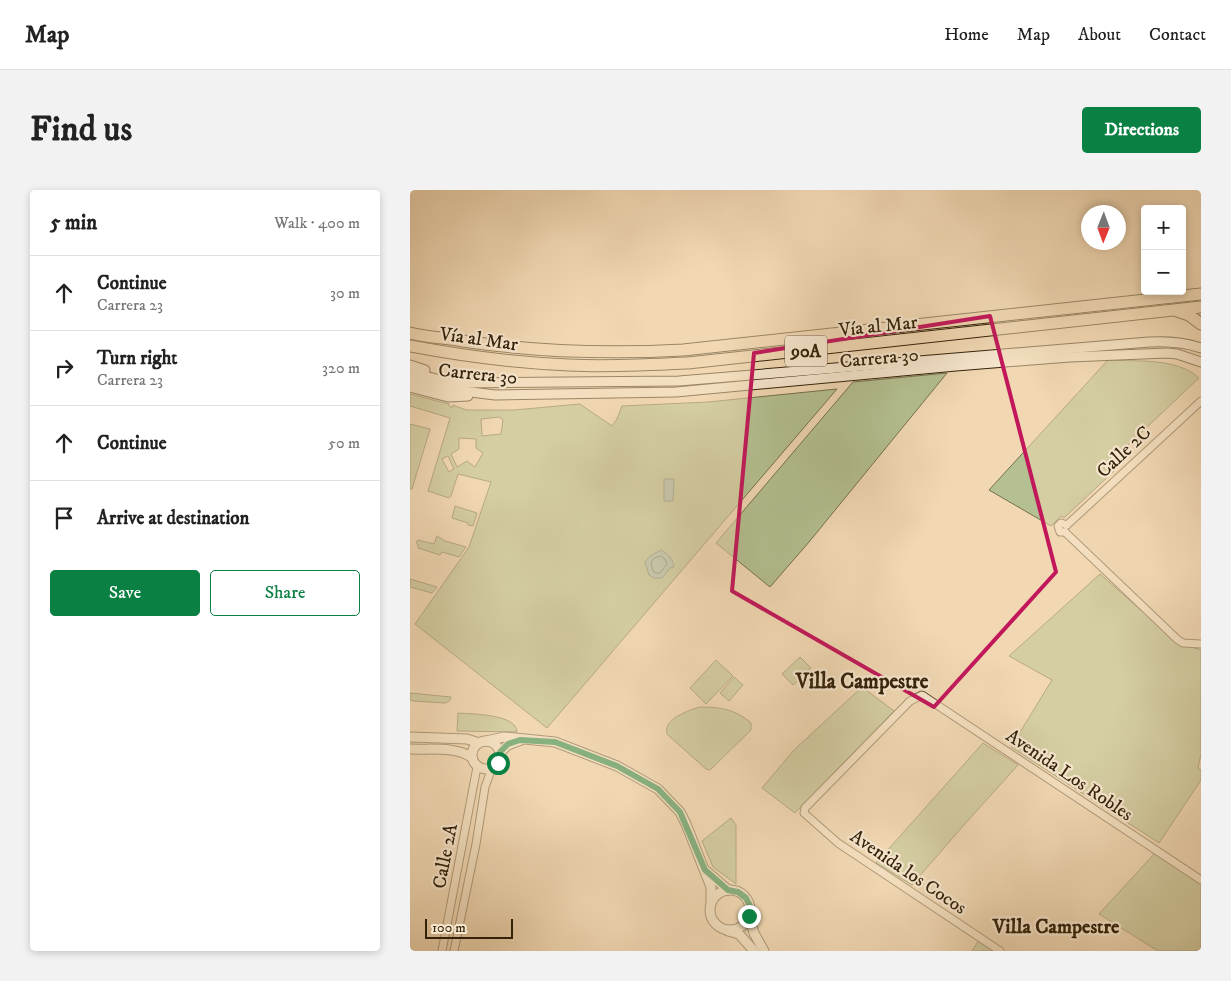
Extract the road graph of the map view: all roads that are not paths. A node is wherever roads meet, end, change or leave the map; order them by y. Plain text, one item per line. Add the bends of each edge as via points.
1 (1201, 285) edge
2 (1201, 294) edge
3 (1170, 298) junction
4 (1201, 307) edge
5 (1163, 311) junction
6 (1201, 324) edge
7 (410, 333) edge
8 (410, 346) edge
9 (1201, 348) edge
10 (1201, 362) edge
11 (410, 365) edge
12 (410, 372) edge
13 (410, 379) edge
14 (494, 384) junction
15 (410, 387) edge
16 (495, 395) junction
17 (1201, 401) edge
18 (1201, 644) edge
19 (410, 737) edge
20 (525, 739) junction
21 (482, 742) junction
22 (410, 749) edge
23 (500, 752) junction
24 (471, 757) junction
25 (477, 767) junction
26 (492, 768) junction
27 (804, 813) joint
28 (705, 870) junction
29 (1201, 880) edge
30 (728, 890) junction
31 (711, 903) junction
32 (749, 916) junction
33 (726, 930) junction
34 (442, 951) edge
35 (454, 951) edge
36 (754, 951) edge
37 (764, 951) edge
38 (1000, 951) edge

1 - 3 highway
2 - 3 highway, Vía al Mar / 90A
3 - 7 highway, Vía al Mar / 90A via 647,352 510,348
4 - 5 highway, Vía al Mar / 90A
5 - 6 highway via 1184,312
5 - 8 highway, Vía al Mar / 90A via 688,363 622,366 538,364
9 - 14 main road, Carrera 30 via 1166,341 679,381
10 - 16 main road, Carrera 30 via 1177,354 1151,353 956,366 676,392
11 - 14 main road
12 - 14 main road, Carrera 30 via 444,380
13 - 16 main road, Carrera 30 via 447,389
15 - 16 main road via 448,397
17 - 18 street, Calle 2C via 1064,529 1178,640
19 - 21 main road
20 - 21 main road via 495,738
20 - 23 main road via 512,742
20 - 28 main road via 561,744 617,766 658,789 680,812
21 - 23 main road via 493,743
21 - 24 main road via 472,750
22 - 24 main road via 454,750
23 - 26 main road via 499,760
24 - 25 main road
25 - 26 main road
25 - 34 street, Calle 2A
26 - 35 street, Calle 2A via 484,787
27 - 29 street, Avenida Los Robles via 805,808 910,702 922,695
27 - 38 street, Avenida los Cocos via 838,843
28 - 30 main road
28 - 31 main road
30 - 31 main road via 718,894
30 - 32 main road via 746,898 750,906
31 - 33 main road via 710,917
32 - 33 main road via 738,929
32 - 37 main road
33 - 36 main road via 739,934

